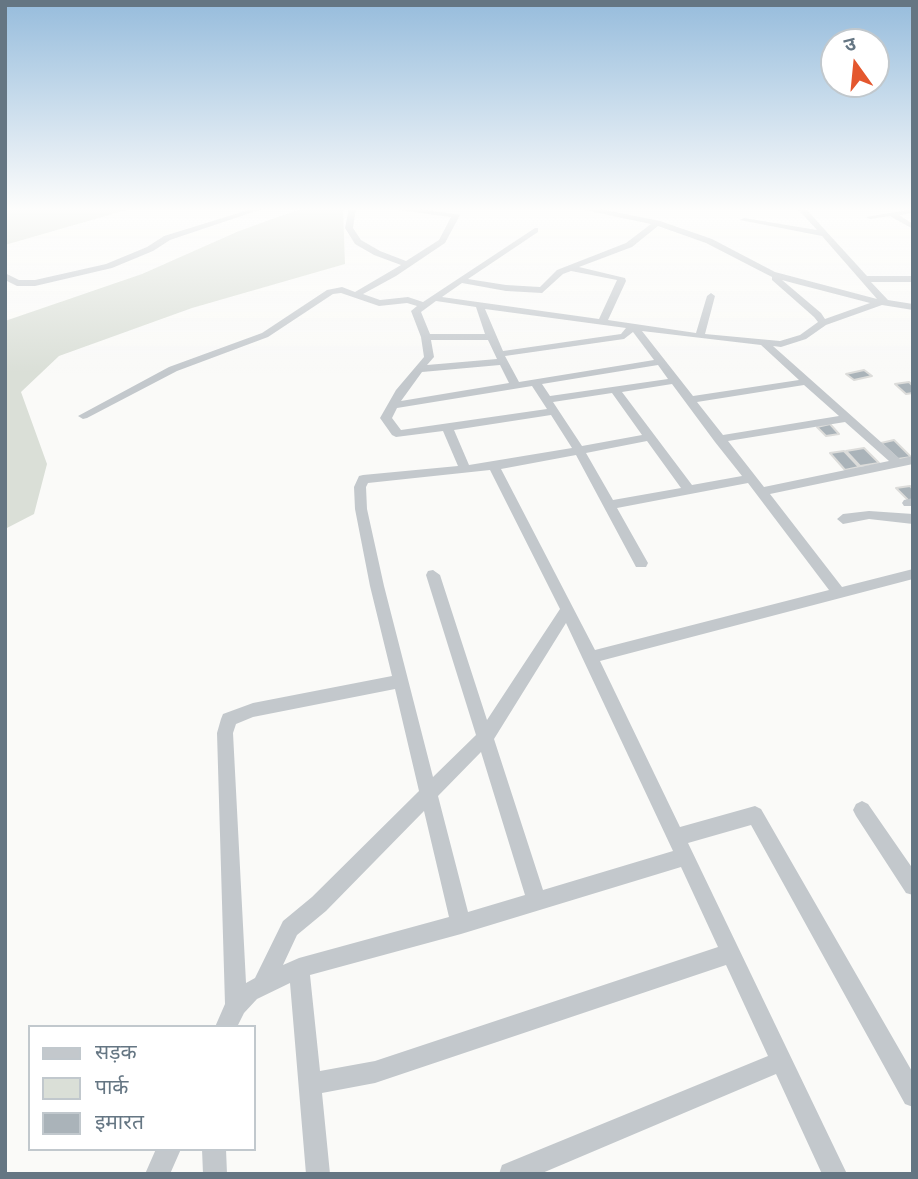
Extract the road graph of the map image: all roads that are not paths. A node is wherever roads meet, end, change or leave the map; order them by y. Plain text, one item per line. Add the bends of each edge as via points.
1 (117, 263) edge
2 (488, 263) edge
3 (582, 263) edge
4 (753, 263) edge
5 (850, 263) edge
6 (406, 264) edge
7 (569, 268) junction
8 (913, 269) edge
9 (772, 274) junction
10 (5, 276) edge
11 (913, 277) edge
12 (863, 279) junction
13 (463, 281) junction
14 (357, 294) junction
15 (711, 296) dead end
16 (436, 299) junction
17 (884, 301) junction
18 (424, 306) junction
19 (480, 306) junction
20 (913, 307) edge
21 (602, 321) junction
22 (823, 323) junction
23 (633, 326) junction
24 (700, 336) junction
25 (426, 337) junction
26 (491, 337) junction
27 (765, 344) junction
28 (501, 358) junction
29 (660, 362) junction
30 (421, 369) junction
31 (674, 381) junction
32 (809, 381) junction
33 (535, 382) junction
34 (515, 386) junction
35 (615, 390) junction
36 (689, 400) junction
37 (393, 405) junction
38 (550, 405) junction
39 (83, 416) dead end
40 (849, 418) junction
41 (448, 429) junction
42 (650, 437) junction
43 (719, 439) junction
44 (579, 450) junction
45 (913, 460) edge
46 (898, 463) junction
47 (494, 466) junction
48 (465, 468) junction
49 (750, 479) junction
50 (689, 490) junction
51 (761, 492) junction
52 (609, 505) junction
53 (843, 519) dead end
54 (913, 519) edge
55 (641, 563) dead end
56 (913, 574) edge
57 (433, 575) dead end
58 (838, 592) junction
59 (567, 610) junction
60 (591, 657) junction
61 (400, 681) junction
62 (486, 737) junction
63 (428, 794) junction
64 (862, 810) dead end
65 (677, 837) junction
66 (686, 856) junction
67 (913, 886) edge
68 (537, 901) junction
69 (461, 924) junction
70 (730, 953) junction
71 (299, 968) junction
72 (263, 985) junction
73 (236, 1004) junction
74 (227, 1025) edge
75 (782, 1061) junction
76 (311, 1084) junction
77 (913, 1096) edge
78 (168, 1151) edge
79 (214, 1151) edge
80 (157, 1174) edge
81 (215, 1174) edge
82 (318, 1174) edge
83 (511, 1174) edge
84 (835, 1174) edge

1 - 10 street via 35,283 17,283
2 - 13 street
3 - 7 street
4 - 9 street
5 - 12 street
6 - 14 street
7 - 13 street via 539,290
7 - 21 street via 621,278
8 - 11 street
9 - 17 street
9 - 22 street
11 - 12 street
12 - 17 street
13 - 16 street
14 - 18 street via 379,303 408,300
14 - 39 street via 330,292 265,335 173,369
15 - 24 street
16 - 18 street
16 - 19 street
17 - 20 street
17 - 22 street
18 - 25 street via 416,311
19 - 21 street
19 - 26 street
21 - 23 street
22 - 27 street via 803,337
23 - 24 street
23 - 28 street via 624,336
23 - 29 street
24 - 27 street
25 - 26 street
25 - 30 street via 429,357
26 - 28 street
27 - 32 street
28 - 30 street
28 - 34 street
29 - 31 street
29 - 33 street
30 - 37 street
31 - 35 street
31 - 36 street
32 - 36 street
32 - 40 street
33 - 34 street
33 - 38 street
34 - 37 street
35 - 38 street
35 - 42 street
36 - 43 street
37 - 41 street via 386,418 396,433
38 - 41 street
38 - 44 street
40 - 43 street
40 - 46 street
41 - 48 street
42 - 44 street
42 - 50 street
43 - 49 street
44 - 47 street
44 - 52 street
45 - 46 street
46 - 51 street
47 - 48 street
47 - 59 street
48 - 61 street via 375,476 363,480 360,487
49 - 50 street
49 - 51 street
50 - 52 street
51 - 58 street
52 - 55 street
53 - 54 street via 869,515
56 - 58 street
57 - 62 street
58 - 60 street
59 - 60 street
59 - 62 street
60 - 65 street
61 - 63 street
61 - 73 street via 253,710 229,719 225,733
62 - 63 street
62 - 68 street
63 - 69 street
63 - 72 street via 290,928
64 - 67 street
65 - 66 street
65 - 77 street via 755,815
66 - 68 street
66 - 70 street
68 - 69 street
69 - 71 street
70 - 75 street
70 - 76 street via 375,1072
71 - 72 street
71 - 76 street
72 - 73 street
73 - 74 street
75 - 83 street
75 - 84 street
76 - 82 street
78 - 80 street
79 - 81 street

